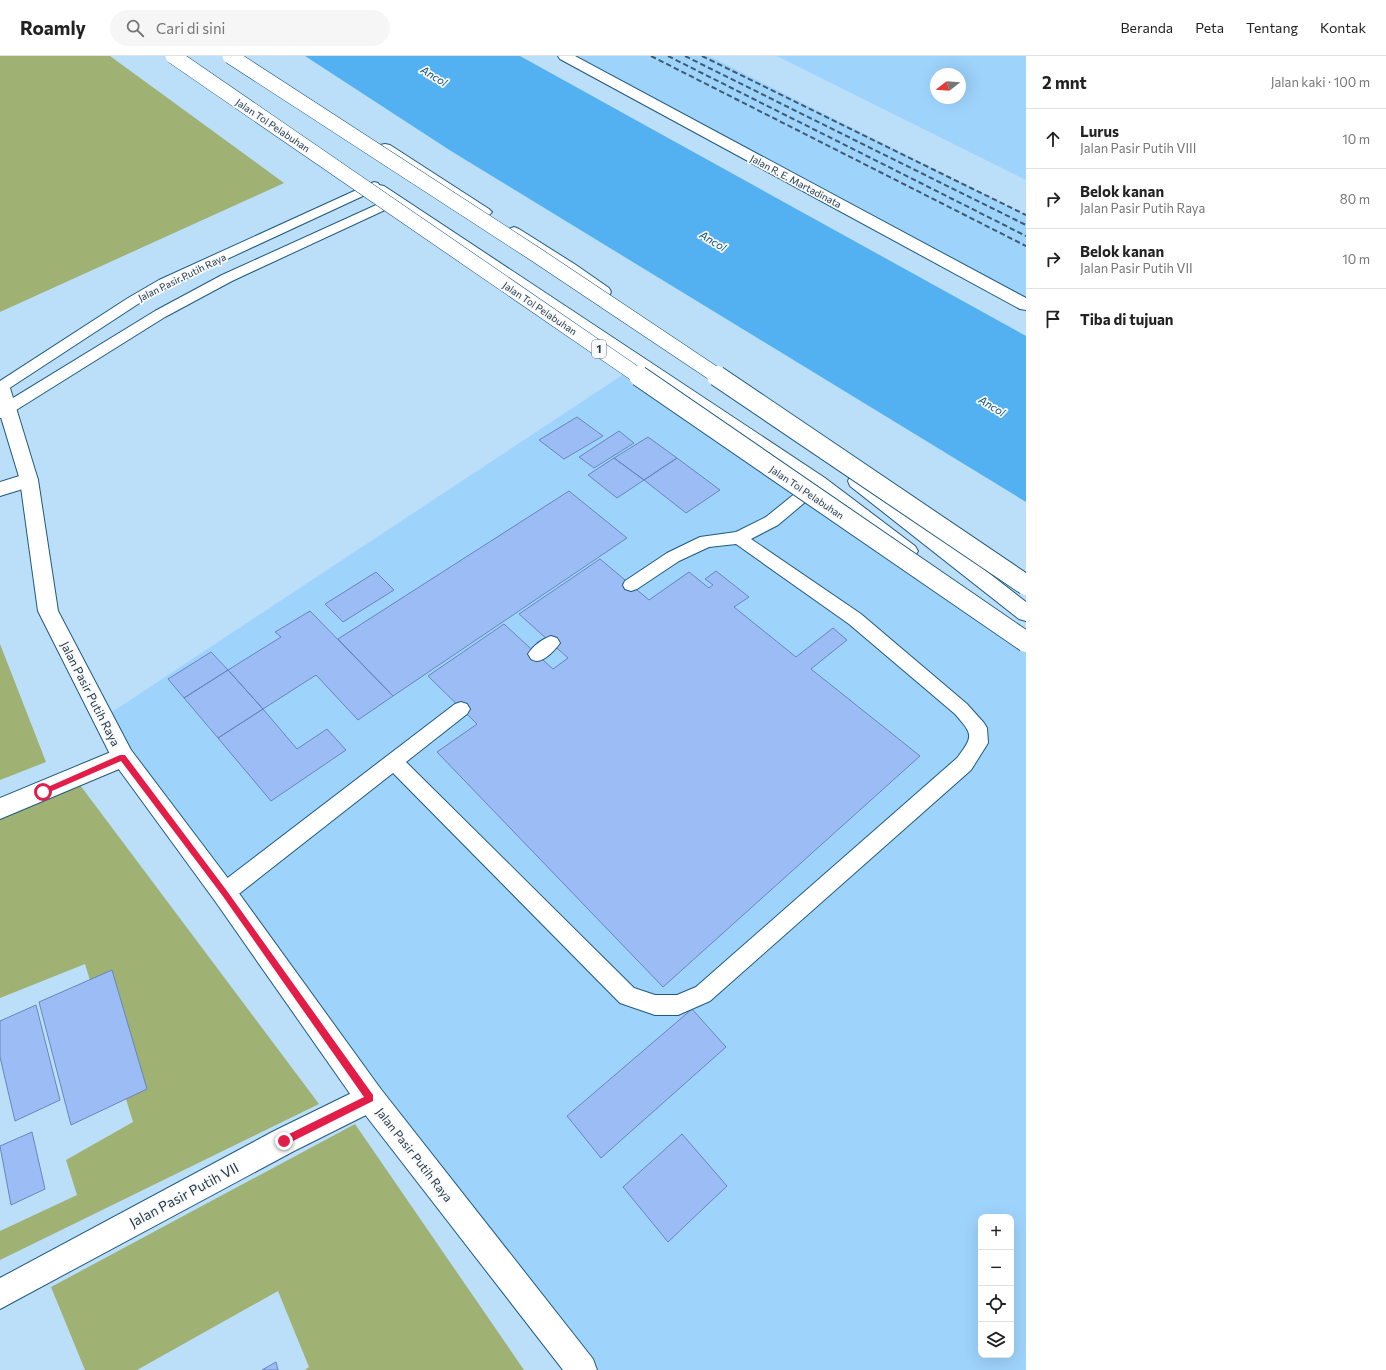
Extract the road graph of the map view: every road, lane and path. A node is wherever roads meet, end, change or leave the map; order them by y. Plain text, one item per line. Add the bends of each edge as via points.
1 (173, 56) edge
2 (182, 56) edge
3 (230, 56) edge
4 (241, 56) edge
5 (565, 56) edge
6 (374, 186) junction
7 (396, 200) junction
8 (1026, 305) edge
9 (0, 388) edge
10 (4, 410) edge
11 (10, 442) edge
12 (29, 480) junction
13 (818, 483) junction
14 (0, 489) edge
15 (739, 538) junction
16 (631, 585) dead end
17 (1026, 585) edge
18 (1026, 613) edge
19 (1026, 641) edge
20 (551, 643) dead end
21 (537, 654) dead end
22 (461, 709) dead end
23 (123, 758) junction
24 (393, 762) junction
25 (0, 809) edge
26 (224, 893) junction
27 (370, 1098) junction
28 (0, 1294) edge
29 (582, 1370) edge

1 - 19 main road, Jalan Tol Pelabuhan / 1, bridge
2 - 6 main road
3 - 17 main road, bridge via 535,254
4 - 18 main road via 570,268 799,436
5 - 8 main road, Jalan R. E. Martadinata
6 - 7 main road
6 - 9 lane, Jalan Pasir Putih Raya via 164,283
7 - 10 lane via 227,278 160,314
7 - 13 main road
9 - 10 main road, Jalan Pasir Putih Raya
10 - 11 main road, Jalan Pasir Putih Raya
11 - 12 main road, Jalan Pasir Putih Raya
12 - 14 main road
12 - 23 main road, Jalan Pasir Putih Raya via 48,611
13 - 15 lane via 772,521
13 - 19 main road
15 - 16 lane via 706,541 673,557
15 - 24 lane via 861,624 961,709 978,728 979,743 964,764 703,994 678,1005 655,1004 627,996
20 - 21 lane
22 - 24 lane
23 - 25 main road
23 - 26 main road, Jalan Pasir Putih Raya
24 - 26 lane
26 - 27 main road, Jalan Pasir Putih Raya
27 - 28 main road, Jalan Pasir Putih VII via 284,1141
27 - 29 main road, Jalan Pasir Putih Raya

